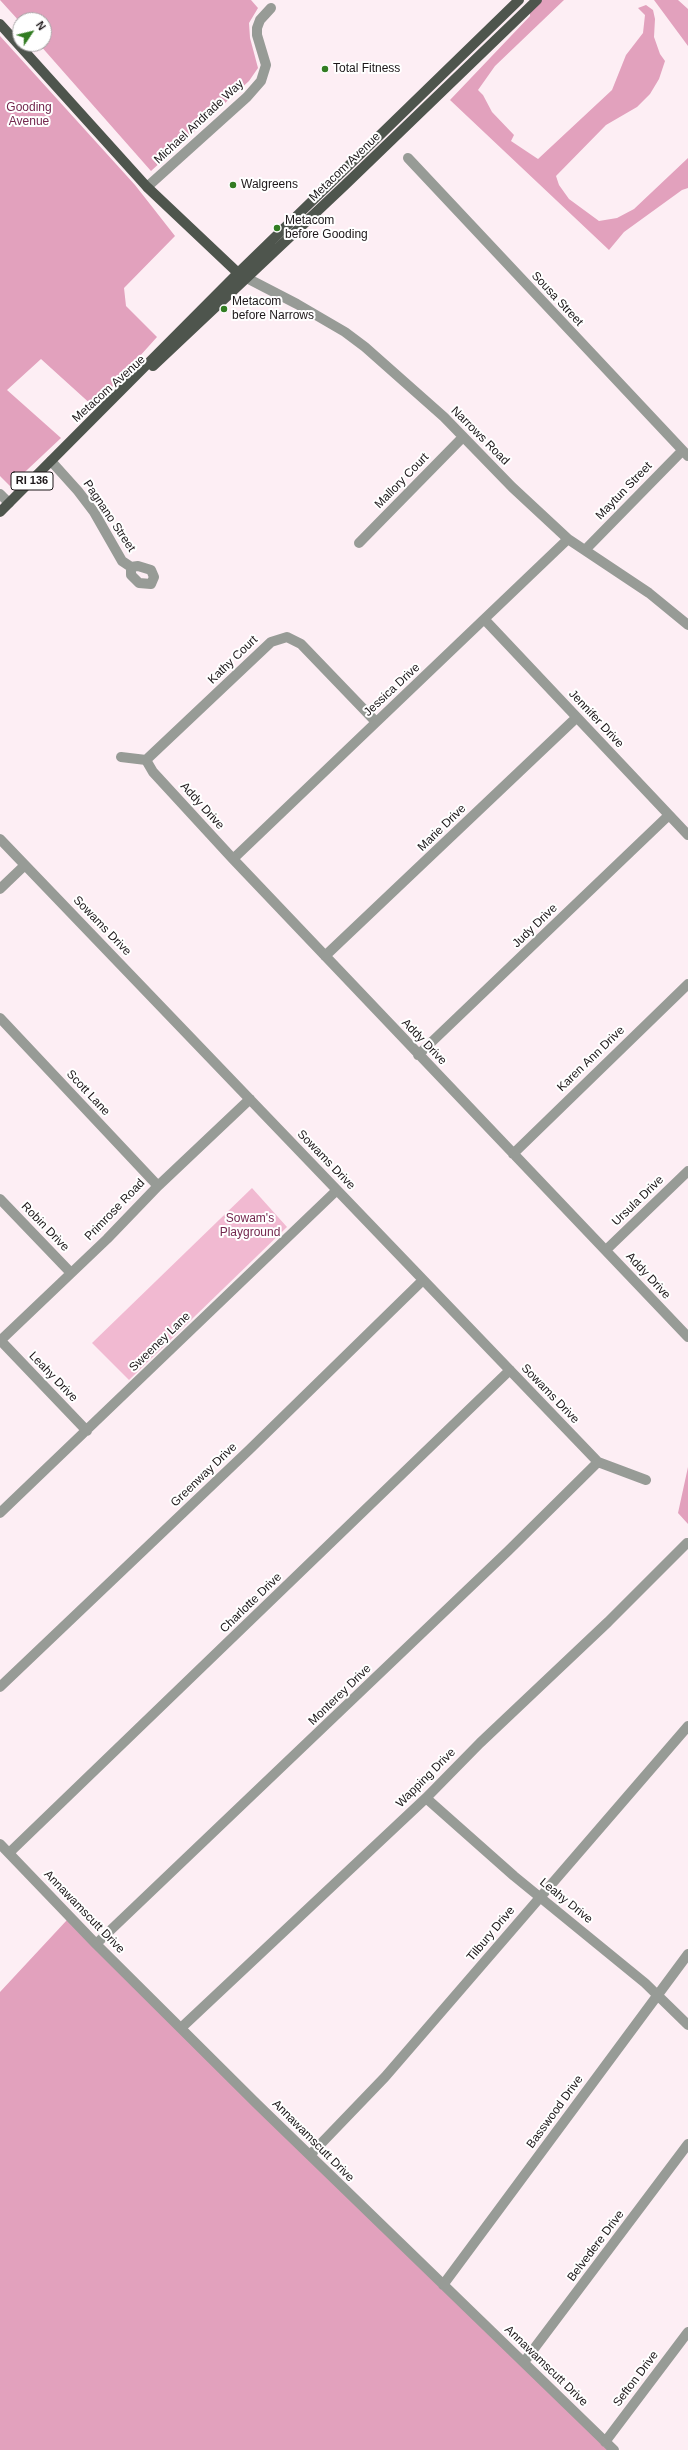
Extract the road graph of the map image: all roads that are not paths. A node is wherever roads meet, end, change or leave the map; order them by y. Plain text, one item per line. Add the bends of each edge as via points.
1 (519, 0) edge
2 (537, 0) edge
3 (272, 8) dead end
4 (0, 24) edge
5 (408, 158) dead end
6 (147, 187) junction
7 (242, 275) junction
8 (463, 437) junction
9 (685, 454) edge
10 (51, 461) junction
11 (0, 494) edge
12 (9, 503) junction
13 (0, 512) edge
14 (568, 539) junction
15 (359, 543) dead end
16 (585, 550) junction
17 (131, 567) dead end
18 (485, 620) junction
19 (688, 625) edge
20 (576, 718) junction
21 (376, 722) junction
22 (121, 758) dead end
23 (146, 760) junction
24 (669, 816) junction
25 (688, 835) edge
26 (0, 839) edge
27 (233, 859) junction
28 (25, 865) junction
29 (0, 889) edge
30 (325, 956) junction
31 (688, 984) edge
32 (0, 1018) edge
33 (418, 1055) junction
34 (250, 1099) junction
35 (513, 1154) junction
36 (688, 1171) edge
37 (158, 1186) junction
38 (337, 1190) junction
39 (0, 1199) edge
40 (606, 1250) junction
41 (71, 1273) junction
42 (423, 1280) junction
43 (688, 1337) edge
44 (0, 1341) edge
45 (510, 1370) junction
46 (87, 1431) junction
47 (598, 1462) junction
48 (646, 1480) dead end
49 (0, 1513) edge
50 (687, 1543) dead end
51 (0, 1687) edge
52 (688, 1726) edge
53 (426, 1798) junction
54 (0, 1844) edge
55 (9, 1853) junction
56 (539, 1896) junction
57 (96, 1944) junction
58 (688, 1954) edge
59 (656, 1994) junction
60 (688, 2025) edge
61 (180, 2028) junction
62 (688, 2144) edge
63 (310, 2156) junction
64 (443, 2286) junction
65 (688, 2332) edge
66 (524, 2362) junction
67 (605, 2442) junction
68 (614, 2450) edge

1 - 7 main road, Metacom Avenue / RI 136
2 - 7 main road, Metacom Avenue / RI 136 via 346,185
3 - 6 street, Michael Andrade Way via 260,20 257,28 258,42 266,65 260,81 247,97
4 - 6 main road
5 - 9 street, Sousa Street
6 - 7 main road
7 - 8 street, Narrows Road via 345,332 400,377
7 - 10 main road, Metacom Avenue / RI 136 via 182,340
8 - 14 street, Narrows Road
8 - 15 street, Mallory Court
9 - 16 street, Maytun Street
10 - 12 main road, Metacom Avenue / RI 136
10 - 17 street, Pagnano Street via 96,516 122,561
11 - 12 street
12 - 13 main road, Metacom Avenue / RI 136
14 - 16 street, Narrows Road
14 - 18 street, Jessica Drive
16 - 19 street, Narrows Road via 649,593
18 - 20 street, Jennifer Drive
18 - 21 street, Jessica Drive
20 - 24 street, Jennifer Drive
20 - 30 street, Marie Drive
21 - 23 street, Kathy Court via 302,644 287,637 271,642
21 - 27 street, Jessica Drive
22 - 23 street
23 - 27 street, Addy Drive via 153,772
24 - 25 street, Jennifer Drive
24 - 33 street, Judy Drive
26 - 28 street, Sowams Drive
27 - 30 street, Addy Drive
28 - 29 street
28 - 34 street, Sowams Drive
30 - 33 street, Addy Drive
31 - 35 street, Karen Ann Drive
32 - 37 street, Scott Lane
33 - 35 street, Addy Drive
34 - 37 street, Primrose Road
34 - 38 street, Sowams Drive
35 - 40 street, Addy Drive
36 - 40 street, Ursula Drive
37 - 41 street, Primrose Road
38 - 42 street, Sowams Drive
38 - 46 street, Sweeney Lane
39 - 41 street, Robin Drive
40 - 43 street, Addy Drive
41 - 44 street, Primrose Road
42 - 45 street, Sowams Drive
42 - 51 street, Greenway Drive
44 - 46 street, Leahy Drive
45 - 47 street, Sowams Drive
45 - 55 street, Charlotte Drive
46 - 49 street, Sweeney Lane
47 - 48 street, Sowams Drive
47 - 57 street, Monterey Drive
50 - 53 street, Wapping Drive via 608,1622 485,1737
52 - 56 street, Tilbury Drive
53 - 56 street, Leahy Drive
53 - 61 street, Wapping Drive
54 - 55 street, Annawamscutt Drive
55 - 57 street, Annawamscutt Drive
56 - 59 street, Leahy Drive
56 - 63 street, Tilbury Drive via 385,2077
57 - 61 street, Annawamscutt Drive
58 - 59 street, Basswood Drive
59 - 60 street, Leahy Drive
59 - 64 street, Basswood Drive
61 - 63 street, Annawamscutt Drive
62 - 66 street, Belvedere Drive
63 - 64 street, Annawamscutt Drive
64 - 66 street, Annawamscutt Drive
65 - 67 street, Sefton Drive
66 - 67 street, Annawamscutt Drive
67 - 68 street, Annawamscutt Drive

